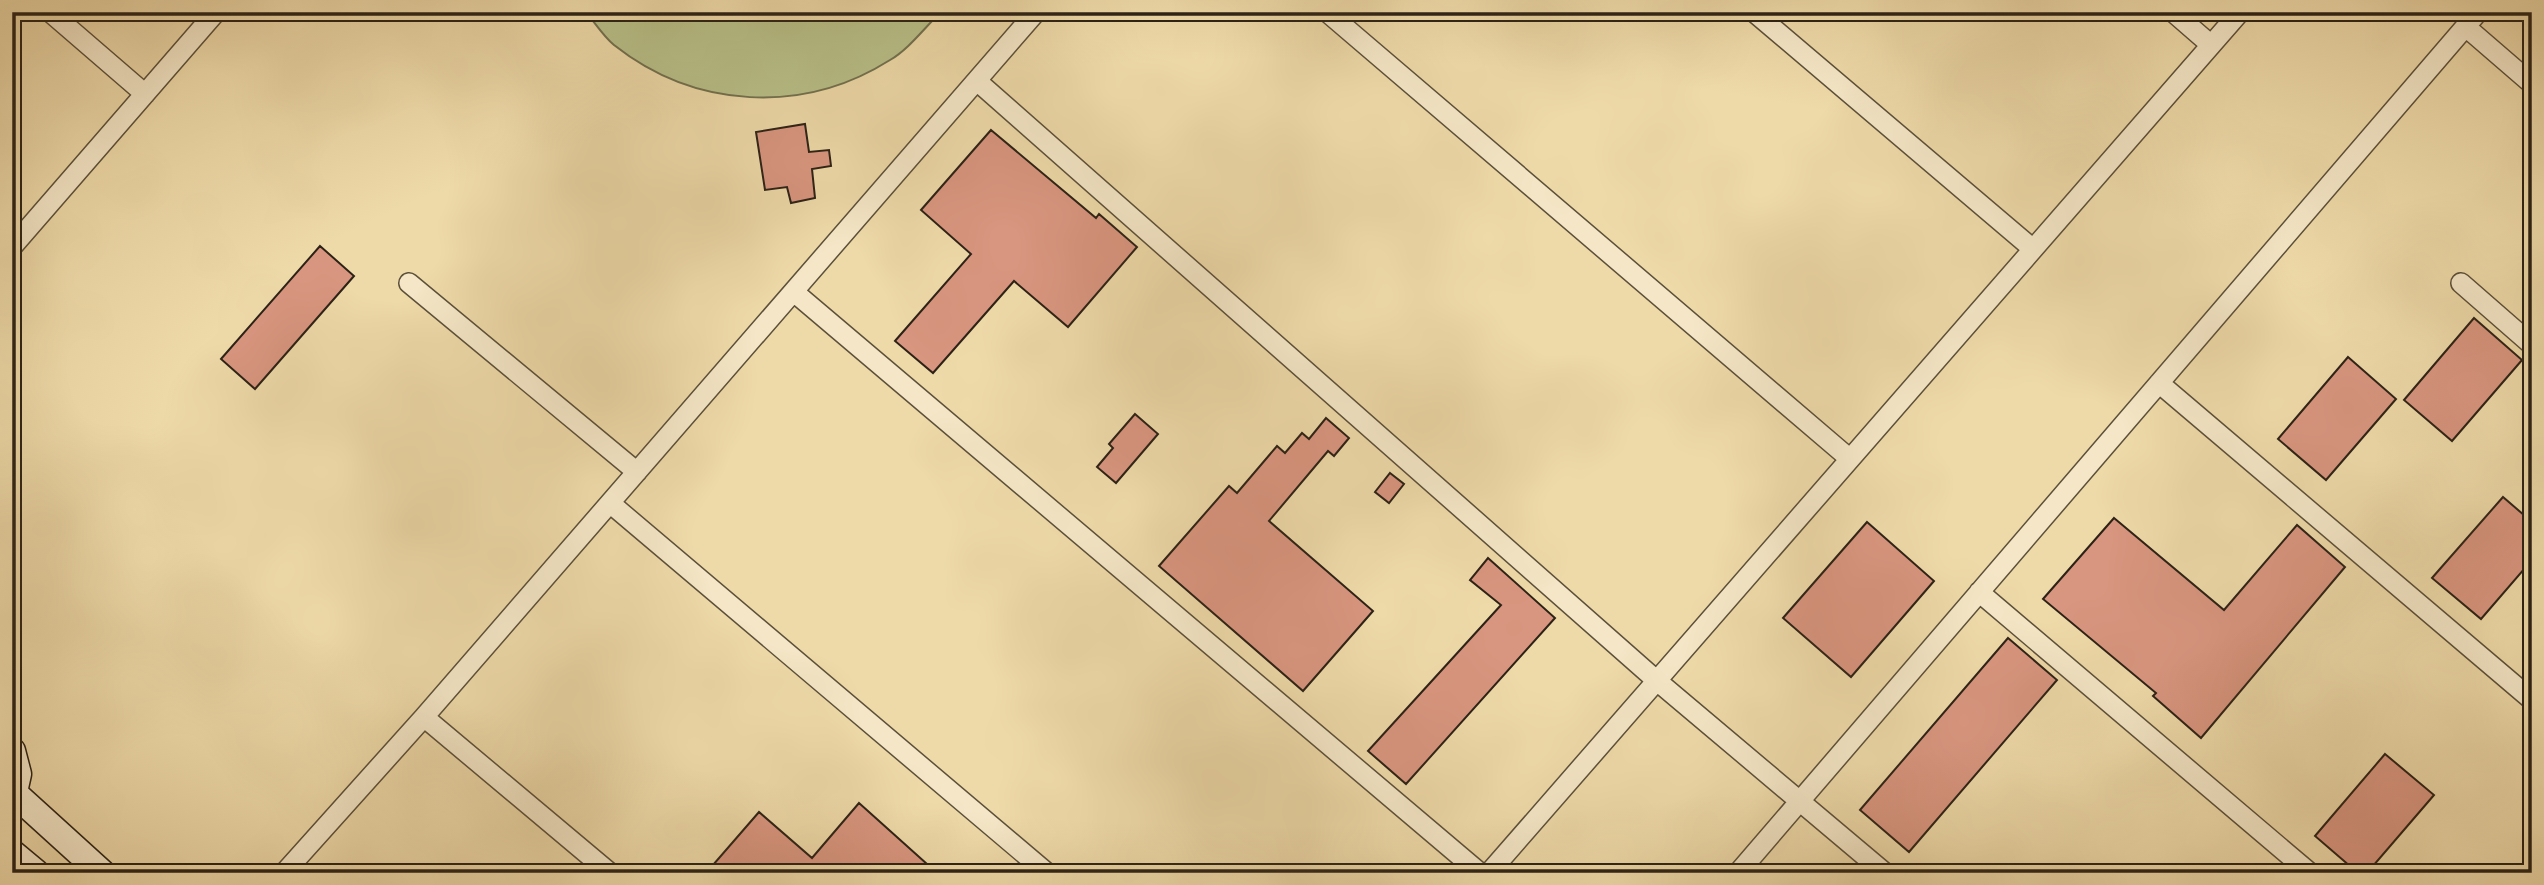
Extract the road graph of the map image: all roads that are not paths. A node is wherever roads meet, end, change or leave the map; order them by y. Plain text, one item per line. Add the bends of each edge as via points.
1 (50, 12) edge
2 (216, 12) edge
3 (1036, 12) edge
4 (1327, 12) edge
5 (1754, 12) edge
6 (2173, 12) edge
7 (2240, 12) edge
8 (2472, 19) edge
9 (2211, 45) junction
10 (977, 80) junction
11 (2532, 85) edge
12 (145, 94) junction
13 (12, 247) edge
14 (2034, 249) junction
15 (409, 283) dead end
16 (2461, 283) dead end
17 (794, 292) junction
18 (2532, 345) edge
19 (2159, 383) junction
20 (1850, 459) junction
21 (637, 472) junction
22 (610, 503) junction
23 (1979, 592) junction
24 (1656, 680) junction
25 (2532, 700) edge
26 (424, 717) junction
27 (12, 751) edge
28 (14, 797) edge
29 (1800, 800) junction
30 (12, 853) edge
31 (36, 873) edge
32 (102, 873) edge
33 (284, 873) edge
34 (610, 873) edge
35 (1047, 873) edge
36 (1480, 873) edge
37 (1489, 873) edge
38 (1738, 873) edge
39 (1885, 873) edge
40 (2310, 873) edge

1 - 12 street
2 - 12 street
3 - 10 street
4 - 20 street
5 - 14 street
6 - 9 street
7 - 9 street
8 - 11 street
8 - 19 street
9 - 14 street
10 - 17 street
10 - 24 street
12 - 13 street
14 - 20 street
15 - 21 street
16 - 18 street
17 - 21 street
17 - 36 street
19 - 23 street
19 - 25 street
20 - 24 street
21 - 22 street
22 - 26 street
22 - 35 street
23 - 29 street
23 - 40 street
24 - 29 street
24 - 37 street
26 - 33 street
26 - 34 street
27 - 28 street via 18,774
28 - 32 street
29 - 38 street
29 - 39 street
30 - 31 street

